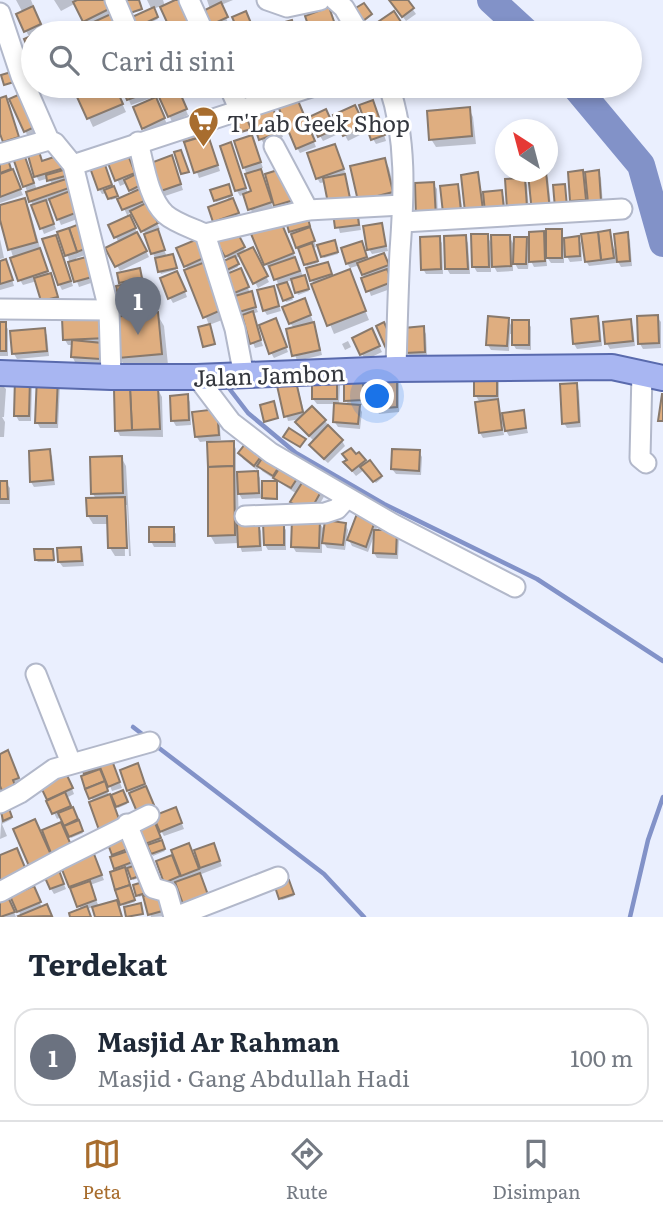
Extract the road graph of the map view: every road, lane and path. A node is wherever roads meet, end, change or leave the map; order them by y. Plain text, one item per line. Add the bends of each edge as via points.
1 (116, 0) edge
2 (188, 0) edge
3 (267, 0) edge
4 (320, 0) edge
5 (335, 0) edge
6 (0, 13) edge
7 (124, 21) edge
8 (198, 21) edge
9 (352, 21) edge
10 (21, 76) edge
11 (31, 98) edge
12 (234, 98) edge
13 (278, 98) edge
14 (393, 98) edge
15 (240, 111) junction
16 (49, 140) junction
17 (138, 142) junction
18 (274, 146) dead end
19 (0, 154) edge
20 (73, 164) junction
21 (622, 209) dead end
22 (308, 210) junction
23 (403, 213) junction
24 (205, 234) junction
25 (0, 309) edge
26 (109, 310) junction
27 (396, 369) junction
28 (0, 373) edge
29 (653, 375) edge
30 (244, 376) junction
31 (111, 377) junction
32 (197, 377) junction
33 (646, 463) dead end
34 (347, 498) junction
35 (245, 516) dead end
36 (515, 587) dead end
37 (36, 674) dead end
38 (150, 742) dead end
39 (71, 763) junction
40 (0, 803) edge
41 (149, 815) dead end
42 (127, 824) junction
43 (278, 877) dead end
44 (0, 892) edge
45 (175, 917) edge

1 - 7 street
2 - 8 street
3 - 4 street via 287,7
5 - 9 street
6 - 10 street
11 - 16 street
12 - 15 street
13 - 15 street
14 - 23 street via 400,122
15 - 17 street
16 - 19 street
16 - 20 street
17 - 20 street
17 - 24 street via 152,192 164,213
18 - 22 street
20 - 26 street
21 - 23 street
22 - 23 street
22 - 24 street
23 - 27 street
24 - 30 street via 236,329
25 - 26 street
26 - 31 street
27 - 29 main road, Jalan Jambon via 612,367
27 - 30 main road, Jalan Jambon
28 - 31 main road, Jalan Jambon
29 - 33 street via 640,458
30 - 32 main road, Jalan Jambon
31 - 32 main road, Jalan Jambon
32 - 34 street via 231,422 271,453
34 - 35 street via 325,513
34 - 36 street
37 - 39 street
38 - 39 street
39 - 40 street via 46,773
41 - 42 street
42 - 44 street
42 - 45 street via 153,888 167,892
43 - 45 street

